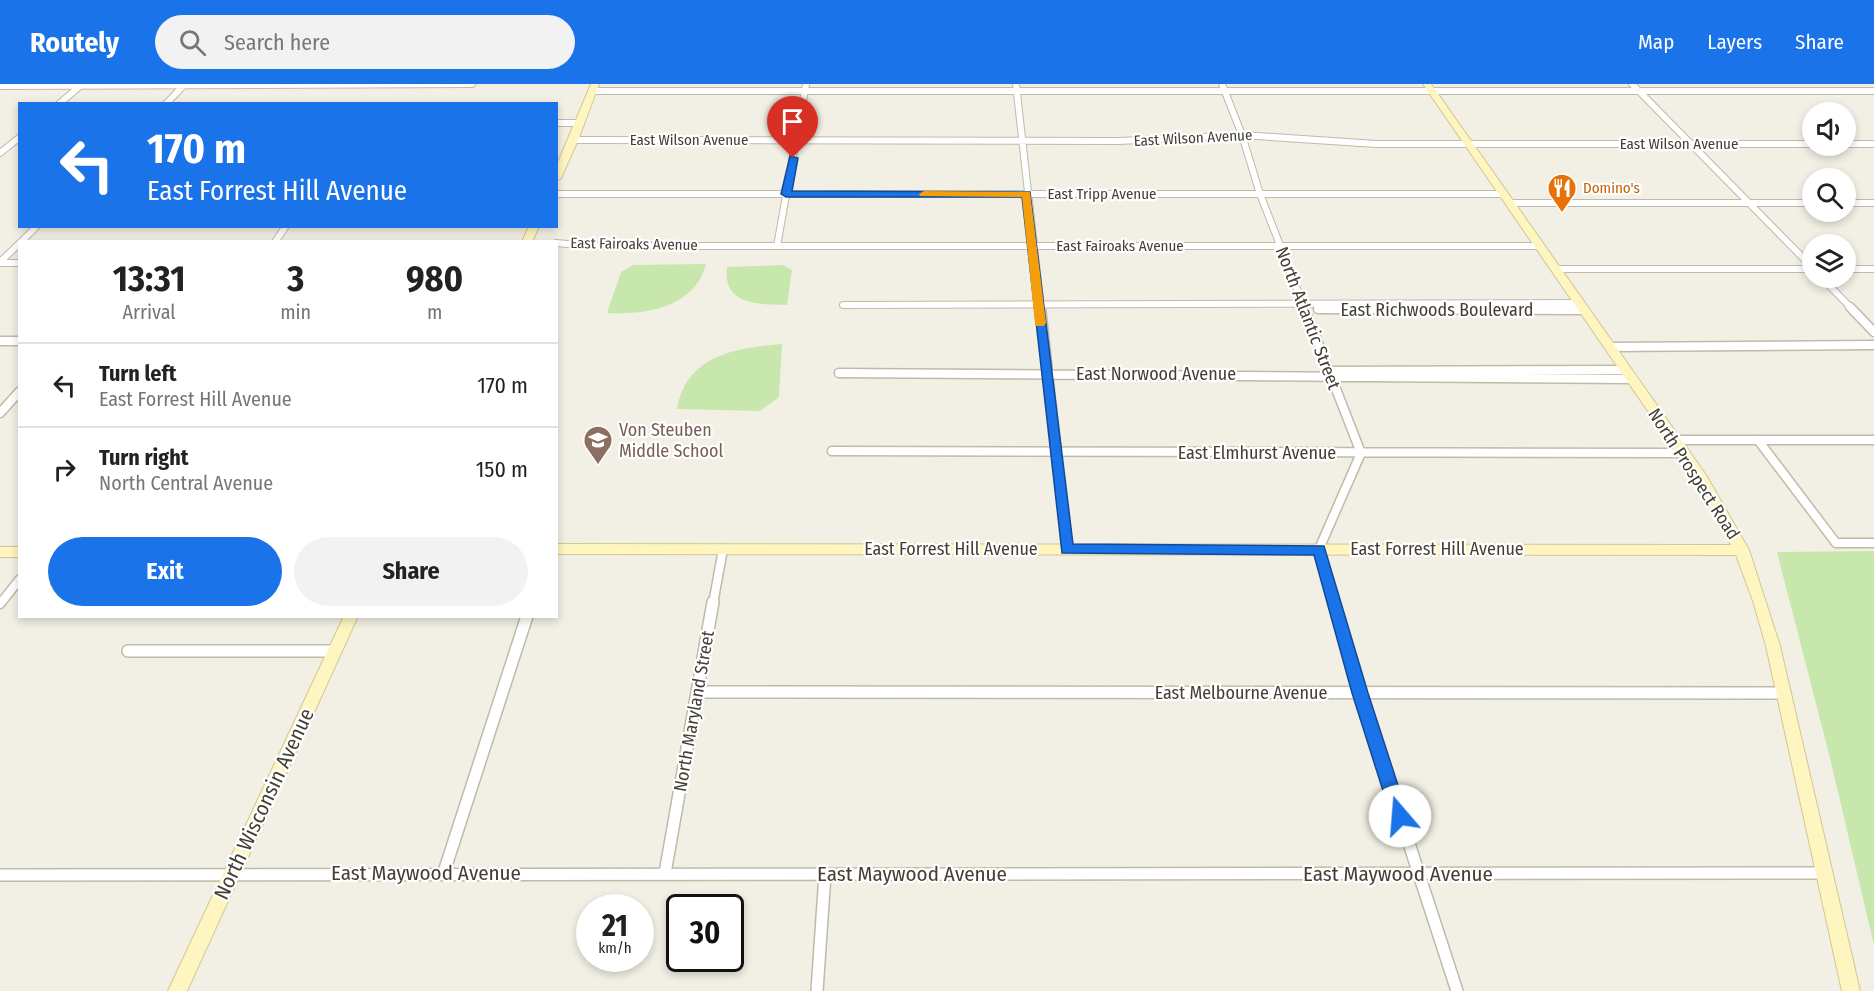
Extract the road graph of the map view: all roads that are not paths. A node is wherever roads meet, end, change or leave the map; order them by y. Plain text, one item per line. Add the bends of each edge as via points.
1 (186, 84) edge
2 (472, 84) edge
3 (1632, 84) edge
4 (81, 85) edge
5 (0, 86) edge
6 (594, 87) edge
7 (805, 87) edge
8 (1016, 87) edge
9 (1430, 87) edge
10 (1223, 88) edge
11 (1639, 91) junction
12 (1874, 91) edge
13 (61, 102) edge
14 (167, 102) edge
15 (558, 123) edge
16 (581, 123) junction
17 (1242, 135) junction
18 (18, 139) edge
19 (574, 140) junction
20 (797, 141) junction
21 (1021, 141) junction
22 (1470, 144) junction
23 (1692, 144) junction
24 (1802, 144) edge
25 (1856, 144) edge
26 (1874, 144) edge
27 (0, 153) edge
28 (558, 174) edge
29 (558, 194) edge
30 (786, 194) junction
31 (1026, 194) junction
32 (1260, 194) junction
33 (1507, 198) junction
34 (1748, 203) junction
35 (1802, 203) edge
36 (1856, 203) edge
37 (1874, 203) edge
38 (35, 228) edge
39 (22, 240) edge
40 (558, 243) edge
41 (18, 244) edge
42 (777, 246) junction
43 (1033, 246) junction
44 (1280, 246) junction
45 (1540, 246) junction
46 (1802, 258) edge
47 (0, 262) edge
48 (18, 263) edge
49 (1802, 268) edge
50 (1556, 269) junction
51 (1856, 269) edge
52 (1874, 269) edge
53 (1832, 288) edge
54 (843, 305) dead end
55 (1038, 306) junction
56 (1303, 306) junction
57 (1581, 306) junction
58 (1874, 332) edge
59 (18, 340) edge
60 (0, 341) edge
61 (1874, 345) edge
62 (1610, 347) junction
63 (839, 373) dead end
64 (1047, 373) junction
65 (1330, 374) junction
66 (1628, 375) junction
67 (18, 393) edge
68 (0, 413) edge
69 (1674, 440) junction
70 (1874, 440) edge
71 (1758, 441) junction
72 (832, 452) dead end
73 (1056, 453) junction
74 (1361, 453) junction
75 (1683, 453) junction
76 (1874, 543) edge
77 (558, 549) edge
78 (723, 549) junction
79 (1066, 549) junction
80 (1319, 549) junction
81 (1742, 550) junction
82 (0, 552) edge
83 (18, 552) edge
84 (18, 582) edge
85 (0, 604) edge
86 (350, 618) edge
87 (525, 618) edge
88 (129, 651) dead end
89 (335, 651) junction
90 (698, 692) junction
91 (1360, 693) junction
92 (1784, 693) junction
93 (444, 872) junction
94 (232, 873) junction
95 (665, 873) junction
96 (1824, 873) junction
97 (825, 874) junction
98 (0, 875) edge
99 (1419, 875) junction
100 (177, 991) edge
101 (817, 991) edge
102 (1457, 991) edge
103 (1851, 991) edge

1 - 2 street
1 - 4 street
1 - 14 street
3 - 11 street
4 - 5 street
4 - 13 street
6 - 7 street
6 - 16 main road
7 - 8 street
7 - 20 street
8 - 10 street
8 - 21 street
9 - 10 street
9 - 11 street
9 - 22 main road, North Prospect Road
10 - 17 street, North Atlantic Street
11 - 12 street
11 - 23 street
15 - 16 street
16 - 19 main road
17 - 21 street, East Wilson Avenue
17 - 22 street, East Wilson Avenue via 1368,144
17 - 32 street, North Atlantic Street
18 - 27 street
19 - 20 street, East Wilson Avenue
19 - 28 main road
20 - 21 street, East Wilson Avenue
20 - 30 street
21 - 31 street
22 - 23 street, East Wilson Avenue
22 - 33 main road, North Prospect Road
23 - 24 street, East Wilson Avenue
23 - 34 street
25 - 26 street
29 - 30 street, East Tripp Avenue
30 - 31 street, East Tripp Avenue
30 - 42 street
31 - 32 street, East Tripp Avenue
31 - 43 street
32 - 33 street, East Tripp Avenue
32 - 44 street, North Atlantic Street
33 - 34 street, East Tripp Avenue
33 - 45 main road, North Prospect Road
34 - 35 street, East Tripp Avenue
34 - 46 street
36 - 37 street
38 - 39 street
40 - 42 street, East Fairoaks Avenue
41 - 47 street
42 - 43 street, East Fairoaks Avenue
43 - 44 street, East Fairoaks Avenue
43 - 55 street
44 - 45 street, East Fairoaks Avenue
44 - 56 street, North Atlantic Street
45 - 50 main road, North Prospect Road
47 - 48 street
49 - 50 street
50 - 57 main road, North Prospect Road
51 - 52 street
53 - 58 street
54 - 55 street, East Richwoods Boulevard
55 - 56 street, East Richwoods Boulevard
55 - 64 street
56 - 57 street, East Richwoods Boulevard
56 - 65 street, North Atlantic Street
57 - 62 main road, North Prospect Road
59 - 60 street
61 - 62 street
62 - 66 main road, North Prospect Road
63 - 64 street, East Norwood Avenue
64 - 65 street, East Norwood Avenue
64 - 73 street
65 - 66 street, East Norwood Avenue
65 - 74 street, North Atlantic Street
66 - 69 main road, North Prospect Road
67 - 68 street
69 - 71 street
69 - 75 main road, North Prospect Road
70 - 71 street
71 - 76 street via 1836,543
72 - 73 street, East Elmhurst Avenue
73 - 74 street, East Elmhurst Avenue
73 - 79 street
74 - 75 street, East Elmhurst Avenue
74 - 80 street
75 - 81 main road, North Prospect Road
77 - 78 main road, East Forrest Hill Avenue
78 - 79 main road, East Forrest Hill Avenue
78 - 90 street, North Maryland Street
79 - 80 main road, East Forrest Hill Avenue
80 - 81 main road, East Forrest Hill Avenue
80 - 91 street
81 - 92 main road, North Prospect Road via 1762,605
82 - 83 main road
84 - 85 street
86 - 89 main road, North Wisconsin Avenue
87 - 93 street
88 - 89 street
89 - 94 main road, North Wisconsin Avenue
90 - 91 street, East Melbourne Avenue
90 - 95 street, North Maryland Street
91 - 92 street, East Melbourne Avenue
91 - 99 street
92 - 96 main road, North Prospect Road
93 - 94 street, East Maywood Avenue
93 - 95 street, East Maywood Avenue
94 - 98 street, East Maywood Avenue
94 - 100 main road, North Wisconsin Avenue
95 - 97 street, East Maywood Avenue
96 - 99 street, East Maywood Avenue
96 - 103 main road, North Prospect Road
97 - 99 street, East Maywood Avenue
97 - 101 street
99 - 102 street

